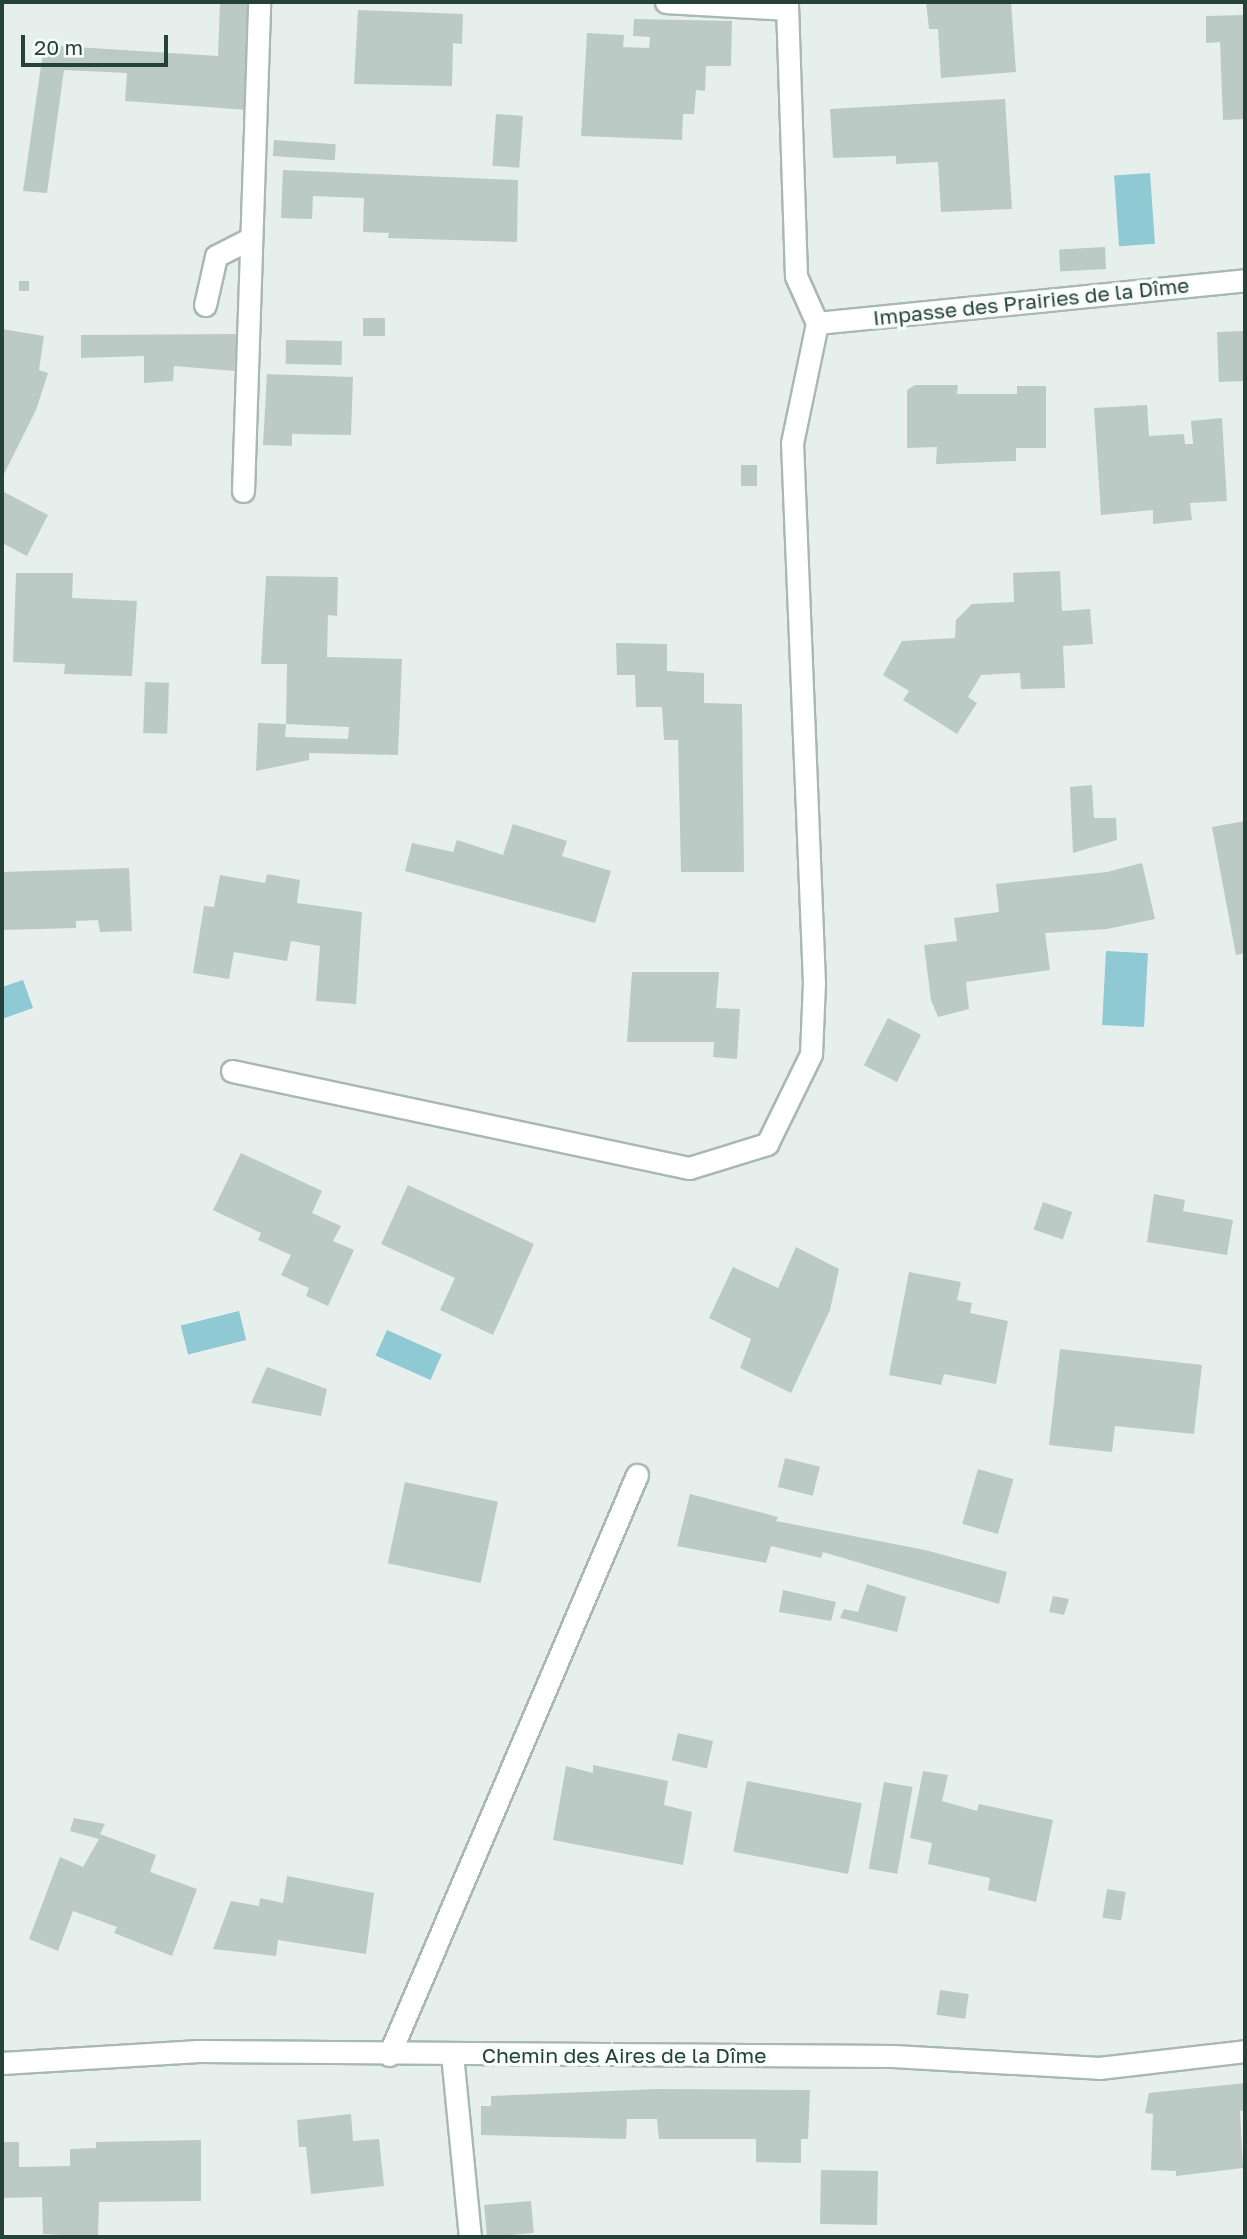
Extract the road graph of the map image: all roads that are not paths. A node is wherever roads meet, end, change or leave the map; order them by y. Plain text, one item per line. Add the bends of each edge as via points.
1 (259, 2) edge
2 (666, 2) edge
3 (787, 5) edge
4 (251, 238) junction
5 (1245, 280) edge
6 (205, 305) dead end
7 (817, 323) junction
8 (243, 491) dead end
9 (232, 1071) dead end
10 (637, 1475) dead end
11 (1245, 2051) edge
12 (452, 2054) junction
13 (389, 2055) junction
14 (2, 2063) edge
15 (470, 2237) edge

1 - 4 street
2 - 3 street
3 - 7 street via 796,276
4 - 6 street via 216,256
4 - 8 street
5 - 7 street, Impasse des Prairies de la Dîme
7 - 9 street via 792,443 814,984 811,1054 767,1144 689,1168
10 - 13 street
11 - 12 street, Chemin des Aires de la Dîme via 1099,2068 893,2056
12 - 13 street, Chemin des Aires de la Dîme
12 - 15 street
13 - 14 street, Chemin des Aires de la Dîme via 199,2051

